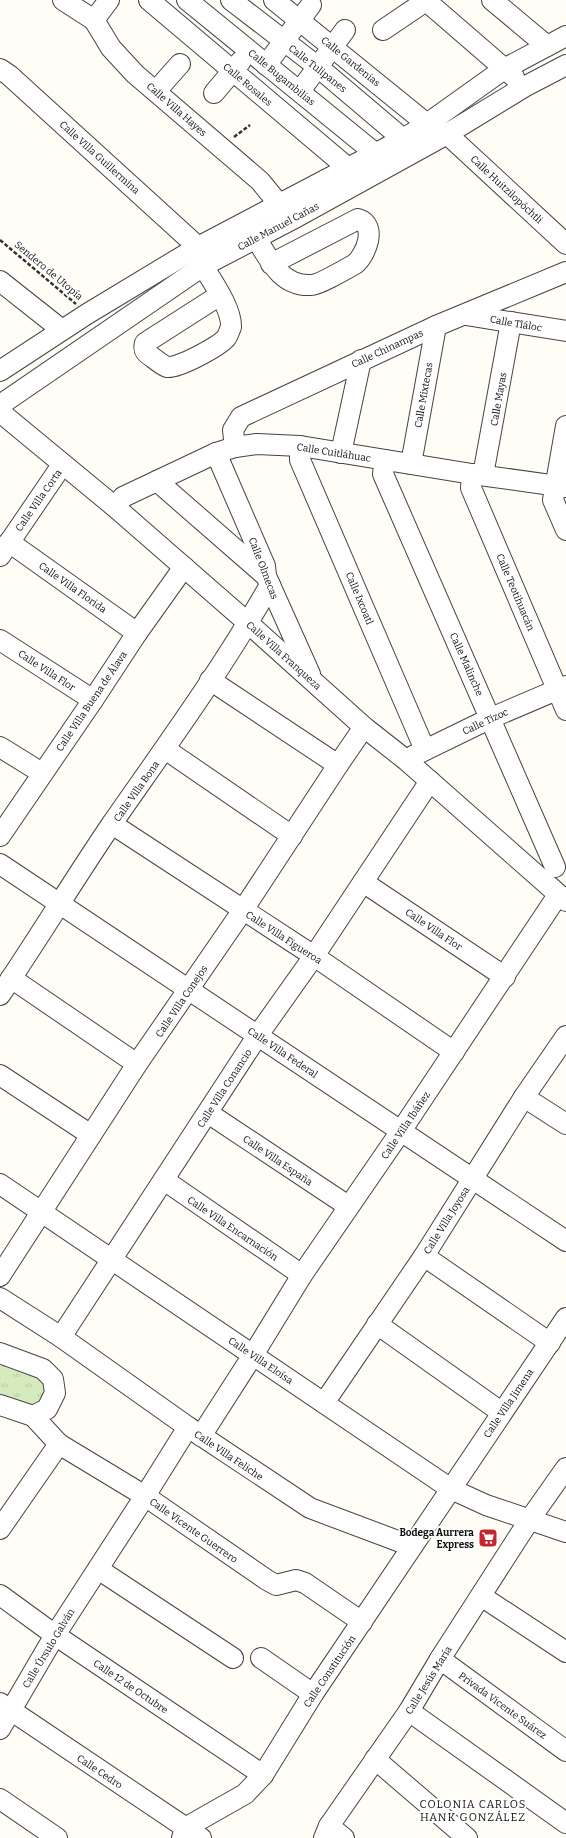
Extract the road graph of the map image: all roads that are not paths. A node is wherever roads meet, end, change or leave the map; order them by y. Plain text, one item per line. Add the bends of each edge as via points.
1 (63, 0) edge
2 (109, 0) edge
3 (149, 0) edge
4 (182, 0) edge
5 (231, 0) edge
6 (262, 0) edge
7 (274, 0) edge
8 (426, 0) edge
9 (492, 0) edge
10 (199, 3) edge
11 (306, 13) junction
12 (168, 16) junction
13 (250, 16) junction
14 (94, 20) junction
15 (345, 30) dead end
16 (383, 30) dead end
17 (233, 36) junction
18 (566, 36) edge
19 (284, 42) junction
20 (333, 46) junction
21 (547, 46) junction
22 (250, 50) junction
23 (180, 64) dead end
24 (266, 65) junction
25 (566, 65) edge
26 (318, 67) junction
27 (504, 68) junction
28 (0, 69) edge
29 (233, 71) junction
30 (524, 87) junction
31 (156, 91) junction
32 (300, 91) junction
33 (214, 92) dead end
34 (316, 105) junction
35 (427, 124) junction
36 (297, 126) junction
37 (447, 134) junction
38 (403, 139) junction
39 (376, 154) junction
40 (348, 168) junction
41 (286, 212) junction
42 (256, 238) junction
43 (566, 244) edge
44 (198, 246) junction
45 (271, 264) dead end
46 (203, 266) junction
47 (566, 272) edge
48 (0, 281) edge
49 (220, 296) dead end
50 (466, 315) junction
51 (511, 322) junction
52 (436, 326) junction
53 (62, 330) junction
54 (566, 331) edge
55 (361, 360) junction
56 (0, 371) edge
57 (0, 405) edge
58 (0, 412) edge
59 (566, 426) edge
60 (300, 446) junction
61 (235, 447) junction
62 (341, 453) junction
63 (216, 454) junction
64 (385, 460) junction
65 (411, 464) junction
66 (62, 465) junction
67 (477, 474) junction
68 (157, 481) junction
69 (560, 486) edge
70 (115, 507) junction
71 (566, 530) edge
72 (4, 549) edge
73 (184, 568) junction
74 (268, 580) junction
75 (248, 623) junction
76 (137, 633) junction
77 (0, 640) edge
78 (210, 680) junction
79 (314, 682) junction
80 (562, 688) edge
81 (94, 700) junction
82 (566, 710) edge
83 (491, 718) junction
84 (364, 727) junction
85 (0, 747) edge
86 (165, 749) junction
87 (425, 750) junction
88 (406, 760) junction
89 (338, 765) junction
90 (42, 773) junction
91 (430, 781) junction
92 (112, 824) junction
93 (0, 836) edge
94 (292, 836) junction
95 (0, 864) edge
96 (555, 870) edge
97 (363, 882) junction
98 (562, 898) edge
99 (59, 903) junction
100 (243, 910) junction
101 (314, 956) junction
102 (505, 976) junction
103 (11, 978) junction
104 (189, 989) junction
105 (0, 995) edge
106 (258, 1035) junction
107 (566, 1036) edge
108 (454, 1052) junction
109 (137, 1064) junction
110 (0, 1075) edge
111 (524, 1097) junction
112 (208, 1113) junction
113 (566, 1124) edge
114 (401, 1131) junction
115 (91, 1136) junction
116 (473, 1178) junction
117 (164, 1180) junction
118 (0, 1184) edge
119 (348, 1206) junction
120 (41, 1210) junction
121 (566, 1241) edge
122 (424, 1256) junction
123 (112, 1259) junction
124 (302, 1275) junction
125 (0, 1276) edge
126 (0, 1298) edge
127 (566, 1318) edge
128 (377, 1324) junction
129 (61, 1337) junction
130 (550, 1342) junction
131 (0, 1353) edge
132 (253, 1355) junction
133 (324, 1403) junction
134 (0, 1405) edge
135 (501, 1412) junction
136 (33, 1416) junction
137 (194, 1431) junction
138 (59, 1444) junction
139 (566, 1468) edge
140 (451, 1489) junction
141 (145, 1496) junction
142 (530, 1519) junction
143 (0, 1529) edge
144 (566, 1532) edge
145 (411, 1546) junction
146 (98, 1569) junction
147 (0, 1595) edge
148 (481, 1596) junction
149 (362, 1622) junction
150 (55, 1635) junction
151 (566, 1652) edge
152 (233, 1658) dead end
153 (261, 1658) dead end
154 (440, 1659) junction
155 (313, 1694) junction
156 (6, 1707) edge
157 (409, 1711) junction
158 (0, 1729) edge
159 (565, 1749) edge
160 (375, 1759) junction
161 (263, 1775) junction
162 (0, 1799) edge
163 (566, 1823) edge
164 (326, 1832) edge
165 (189, 1835) edge
166 (57, 1838) edge
167 (344, 1838) edge
168 (467, 1838) edge

1 - 14 street, Calle Villa Hayes
2 - 14 street
3 - 12 street, Calle Rosales
4 - 12 street
5 - 13 street, Calle Tulipanes
6 - 13 street
7 - 11 street, Calle Gardenias
8 - 16 street
8 - 27 street
9 - 21 street
10 - 17 street, Calle Bugambilias
11 - 19 street
11 - 20 street, Calle Gardenias
12 - 29 street, Calle Rosales
13 - 17 street
13 - 19 street, Calle Tulipanes
14 - 31 street, Calle Villa Hayes via 111,48 135,74
15 - 20 street
17 - 22 street, Calle Bugambilias
18 - 21 street, Calle Manuel Cañas
19 - 24 street
19 - 26 street, Calle Tulipanes
20 - 26 street
20 - 35 street, Calle Gardenias
21 - 27 street, Calle Manuel Cañas
22 - 24 street, Calle Bugambilias
22 - 29 street
23 - 31 street
24 - 32 street, Calle Bugambilias
25 - 30 street, Calle Manuel Cañas
26 - 32 street
26 - 38 street, Calle Tulipanes
27 - 30 street
27 - 35 street, Calle Manuel Cañas
28 - 44 street, Calle Villa Guillermina
29 - 33 street
29 - 36 street, Calle Rosales
30 - 37 street, Calle Manuel Cañas
31 - 41 street, Calle Villa Hayes via 260,181
32 - 34 street, Calle Bugambilias
34 - 36 street
34 - 39 street, Calle Bugambilias
35 - 37 street, Calle Gardenias
35 - 38 street, Calle Manuel Cañas
36 - 40 street, Calle Rosales
37 - 41 street, Calle Manuel Cañas
37 - 43 street, Calle Huitzilopóchtli
38 - 39 street, Calle Manuel Cañas
39 - 40 street, Calle Manuel Cañas
40 - 41 street, Calle Manuel Cañas
41 - 42 street, Calle Manuel Cañas
41 - 44 street, Calle Manuel Cañas
42 - 45 street
42 - 46 street, Calle Manuel Cañas
44 - 53 street, Calle Manuel Cañas
46 - 49 street
46 - 57 street, Calle Manuel Cañas
47 - 50 street, Calle Chinampas
48 - 53 street
50 - 51 street, Calle Tláloc
50 - 52 street, Calle Chinampas
51 - 54 street, Calle Tláloc
51 - 67 street, Calle Mayas
52 - 55 street, Calle Chinampas
52 - 65 street, Calle Mixtecas
53 - 56 street, Calle Manuel Cañas
55 - 61 street, Calle Chinampas via 241,417 233,430
55 - 62 street
58 - 66 street, Calle Villa Franqueza
59 - 69 street
60 - 61 street, Calle Cuitláhuac via 258,444
60 - 62 street, Calle Cuitláhuac
60 - 87 street, Calle Ixcoatl via 300,460
61 - 63 street, Calle Cuitláhuac
62 - 64 street, Calle Cuitláhuac
63 - 68 street, Calle Cuitláhuac
63 - 74 street, Calle Olmecas via 265,566
64 - 65 street, Calle Cuitláhuac
64 - 83 street, Calle Malinche via 383,474
65 - 67 street, Calle Cuitláhuac
66 - 70 street, Calle Villa Franqueza
66 - 72 street, Calle Villa Corta
67 - 69 street, Calle Cuitláhuac
67 - 80 street, Calle Teotihuacán via 471,488
68 - 70 street, Calle Cuitláhuac via 123,497
68 - 74 street
69 - 71 street via 553,500
70 - 73 street, Calle Villa Franqueza
72 - 76 street, Calle Villa Florida
73 - 75 street, Calle Villa Franqueza
73 - 76 street, Calle Villa Buena de Álava
74 - 75 street, Calle Villa Bona
74 - 79 street, Calle Olmecas
75 - 78 street, Calle Villa Bona
75 - 79 street, Calle Villa Franqueza
76 - 81 street, Calle Villa Buena de Álava
77 - 81 street, Calle Villa Flor
78 - 86 street, Calle Villa Bona
78 - 89 street
79 - 84 street, Calle Villa Franqueza
80 - 82 street, Calle Teotihuacán
80 - 83 street, Calle Tizoc
81 - 90 street, Calle Villa Buena de Álava
83 - 87 street, Calle Tizoc
83 - 96 street, Calle Malinche
84 - 88 street, Calle Villa Franqueza
84 - 89 street, Calle Villa Conejos
85 - 90 street
86 - 92 street, Calle Villa Bona
86 - 94 street
87 - 88 street, Calle Tizoc
88 - 91 street, Calle Villa Franqueza
89 - 94 street, Calle Villa Conejos
90 - 93 street, Calle Villa Buena de Álava
91 - 96 street, Calle Villa Franqueza
91 - 97 street, Calle Villa Conancio
92 - 99 street, Calle Villa Bona
92 - 100 street, Calle Villa Figueroa
94 - 100 street, Calle Villa Conejos
95 - 99 street, Calle Villa Federal
96 - 98 street, Calle Villa Franqueza
97 - 101 street, Calle Villa Conancio
97 - 102 street, Calle Villa Flor
98 - 102 street, Calle Villa Ibáñez
99 - 103 street, Calle Villa Bona
99 - 104 street, Calle Villa Federal
100 - 101 street, Calle Villa Figueroa
100 - 104 street, Calle Villa Conejos
101 - 106 street, Calle Villa Conancio
101 - 108 street, Calle Villa Figueroa
102 - 108 street, Calle Villa Ibáñez
103 - 105 street, Calle Villa Bona
103 - 109 street
104 - 106 street, Calle Villa Federal
104 - 109 street, Calle Villa Conejos
106 - 112 street, Calle Villa Conancio
106 - 114 street, Calle Villa Federal
107 - 111 street, Calle Villa Joyosa
108 - 114 street, Calle Villa Ibáñez
109 - 115 street, Calle Villa Conejos
110 - 115 street
111 - 113 street
111 - 116 street, Calle Villa Joyosa
112 - 117 street, Calle Villa Conancio
112 - 119 street, Calle Villa España
114 - 116 street, Calle Villa Federal
114 - 119 street, Calle Villa Ibáñez
115 - 120 street, Calle Villa Conejos
116 - 121 street, Calle Villa Federal
116 - 122 street, Calle Villa Joyosa
117 - 123 street, Calle Villa Conancio
117 - 124 street, Calle Villa Encarnación
118 - 120 street, Calle Villa Eloísa
119 - 124 street, Calle Villa Ibáñez
120 - 123 street, Calle Villa Eloísa
120 - 125 street, Calle Villa Conejos
122 - 128 street, Calle Villa Joyosa
122 - 130 street
123 - 129 street, Calle Villa Conancio
123 - 132 street, Calle Villa Eloísa
124 - 132 street, Calle Villa Ibáñez
126 - 129 street, Calle Villa Feliche
127 - 130 street, Calle Villa Jimena
128 - 133 street, Calle Villa Joyosa
128 - 135 street
129 - 137 street, Calle Villa Feliche
130 - 135 street, Calle Villa Jimena
131 - 136 street via 43,1369 54,1380 55,1393 47,1409
132 - 133 street, Calle Villa Eloísa
132 - 137 street, Calle Úrsulo Galván
133 - 140 street, Calle Villa Eloísa
134 - 136 street
135 - 140 street, Calle Villa Jimena
136 - 138 street, Calle Vicente Guerrero
137 - 141 street, Calle Úrsulo Galván
137 - 145 street, Calle Villa Feliche via 310,1508
138 - 141 street, Calle Vicente Guerrero
138 - 143 street
139 - 142 street, Calle Jesús María
140 - 142 street, Calle Villa Eloísa via 486,1505
140 - 145 street, Calle Constitución
141 - 146 street, Calle Úrsulo Galván
141 - 149 street, Calle Vicente Guerrero via 267,1580 276,1585 296,1580 305,1583
142 - 144 street, Calle Villa Eloísa
142 - 148 street, Calle Jesús María
145 - 149 street, Calle Constitución
146 - 150 street, Calle Úrsulo Galván
146 - 152 street
147 - 150 street, Calle 12 de Octubre
148 - 151 street
148 - 154 street, Calle Jesús María
149 - 155 street, Calle Constitución
150 - 156 street, Calle Úrsulo Galván
150 - 161 street, Calle 12 de Octubre
153 - 155 street
154 - 157 street, Calle Jesús María
154 - 159 street, Privada Vicente Suárez
155 - 161 street, Calle Constitución
156 - 158 street, Calle Úrsulo Galván
156 - 165 street, Calle Cedro
157 - 160 street, Calle Jesús María
157 - 163 street
160 - 164 street, Calle Jesús María
160 - 168 street
161 - 165 street, Calle Constitución via 245,1794
162 - 166 street
164 - 167 street

